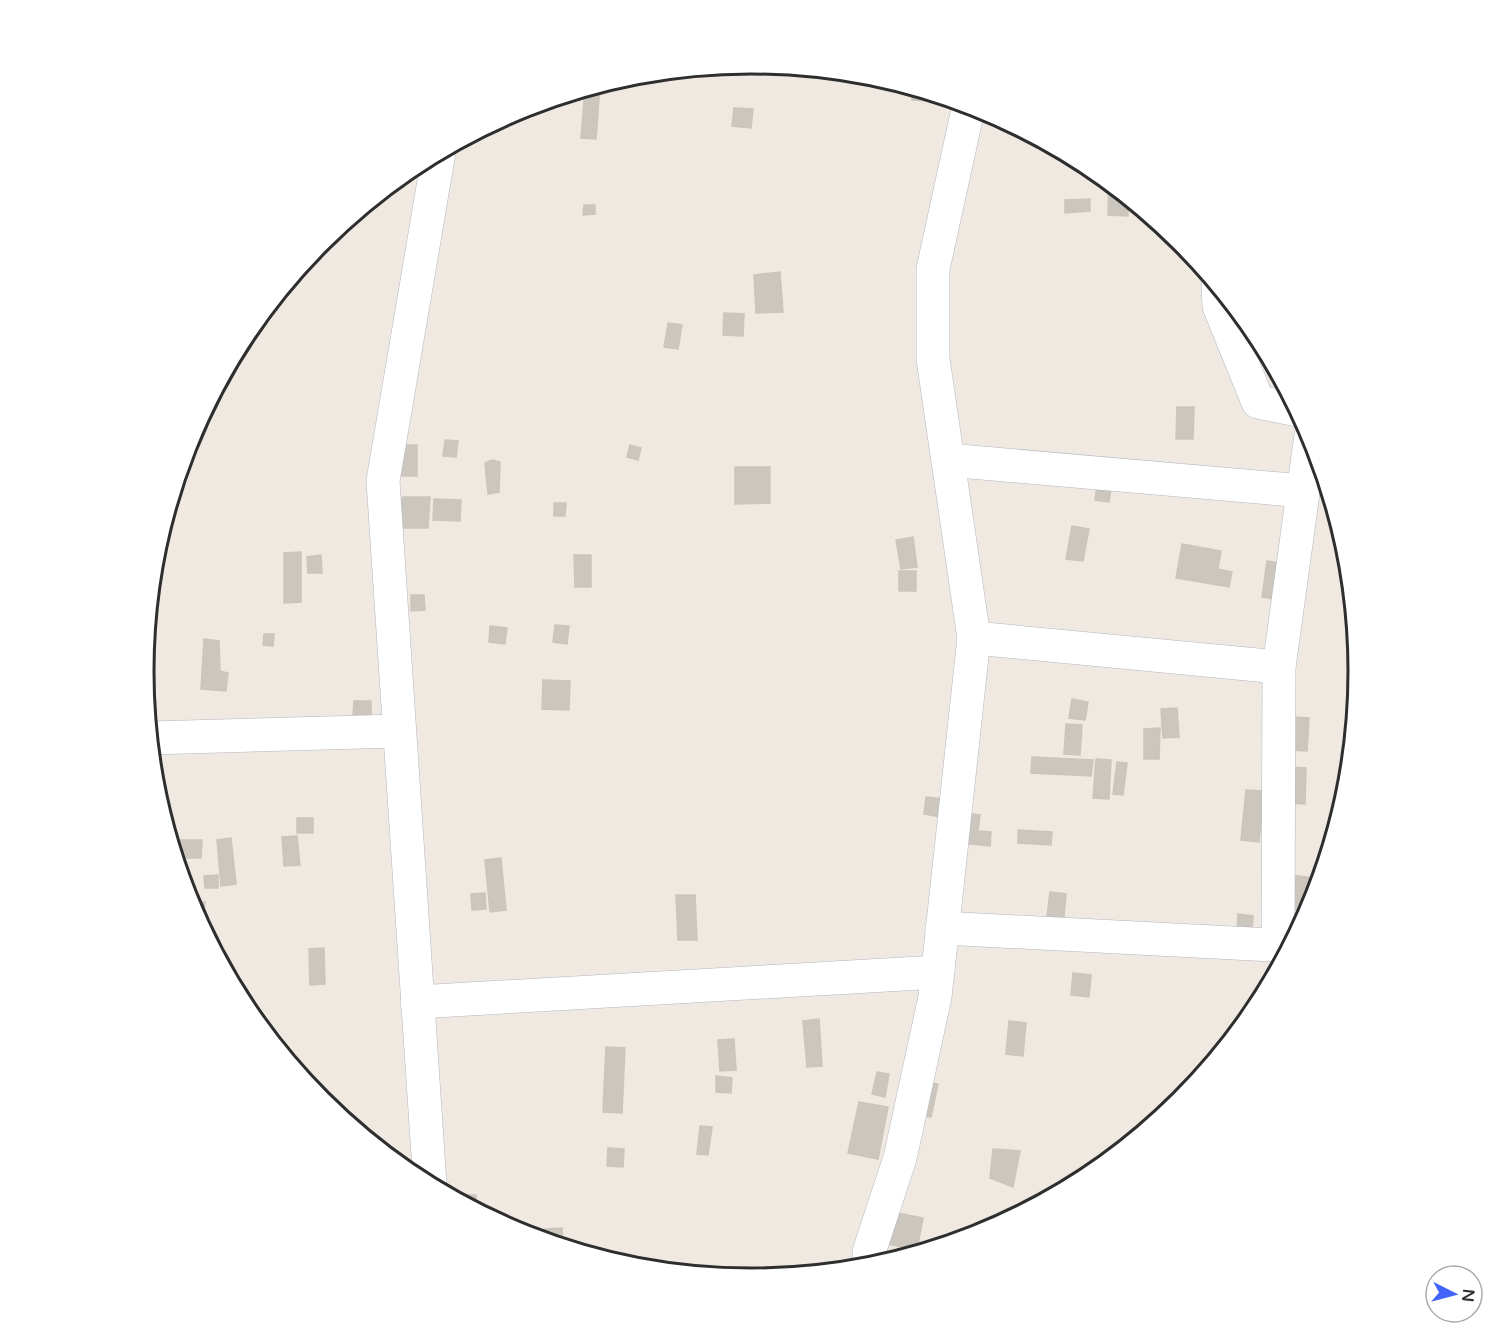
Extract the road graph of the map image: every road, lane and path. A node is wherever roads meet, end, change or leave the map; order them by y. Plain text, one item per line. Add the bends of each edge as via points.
1 (972, 116) edge
2 (437, 163) edge
3 (1219, 299) edge
4 (1287, 408) edge
5 (1308, 455) edge
6 (948, 460) junction
7 (1303, 491) junction
8 (974, 638) junction
9 (1280, 667) junction
10 (399, 731) junction
11 (158, 738) edge
12 (942, 928) junction
13 (1284, 941) edge
14 (1281, 946) edge
15 (938, 972) junction
16 (417, 1002) junction
17 (429, 1174) edge
18 (869, 1257) edge

1 - 6 street via 933,269 933,358
2 - 10 street via 383,481
3 - 4 street via 1258,402
5 - 7 street
6 - 7 street
6 - 8 street
7 - 9 street
8 - 9 street
8 - 12 street
9 - 13 street
10 - 11 street
10 - 16 street
12 - 14 street
12 - 15 street
15 - 16 street
15 - 18 street via 900,1158
16 - 17 street

